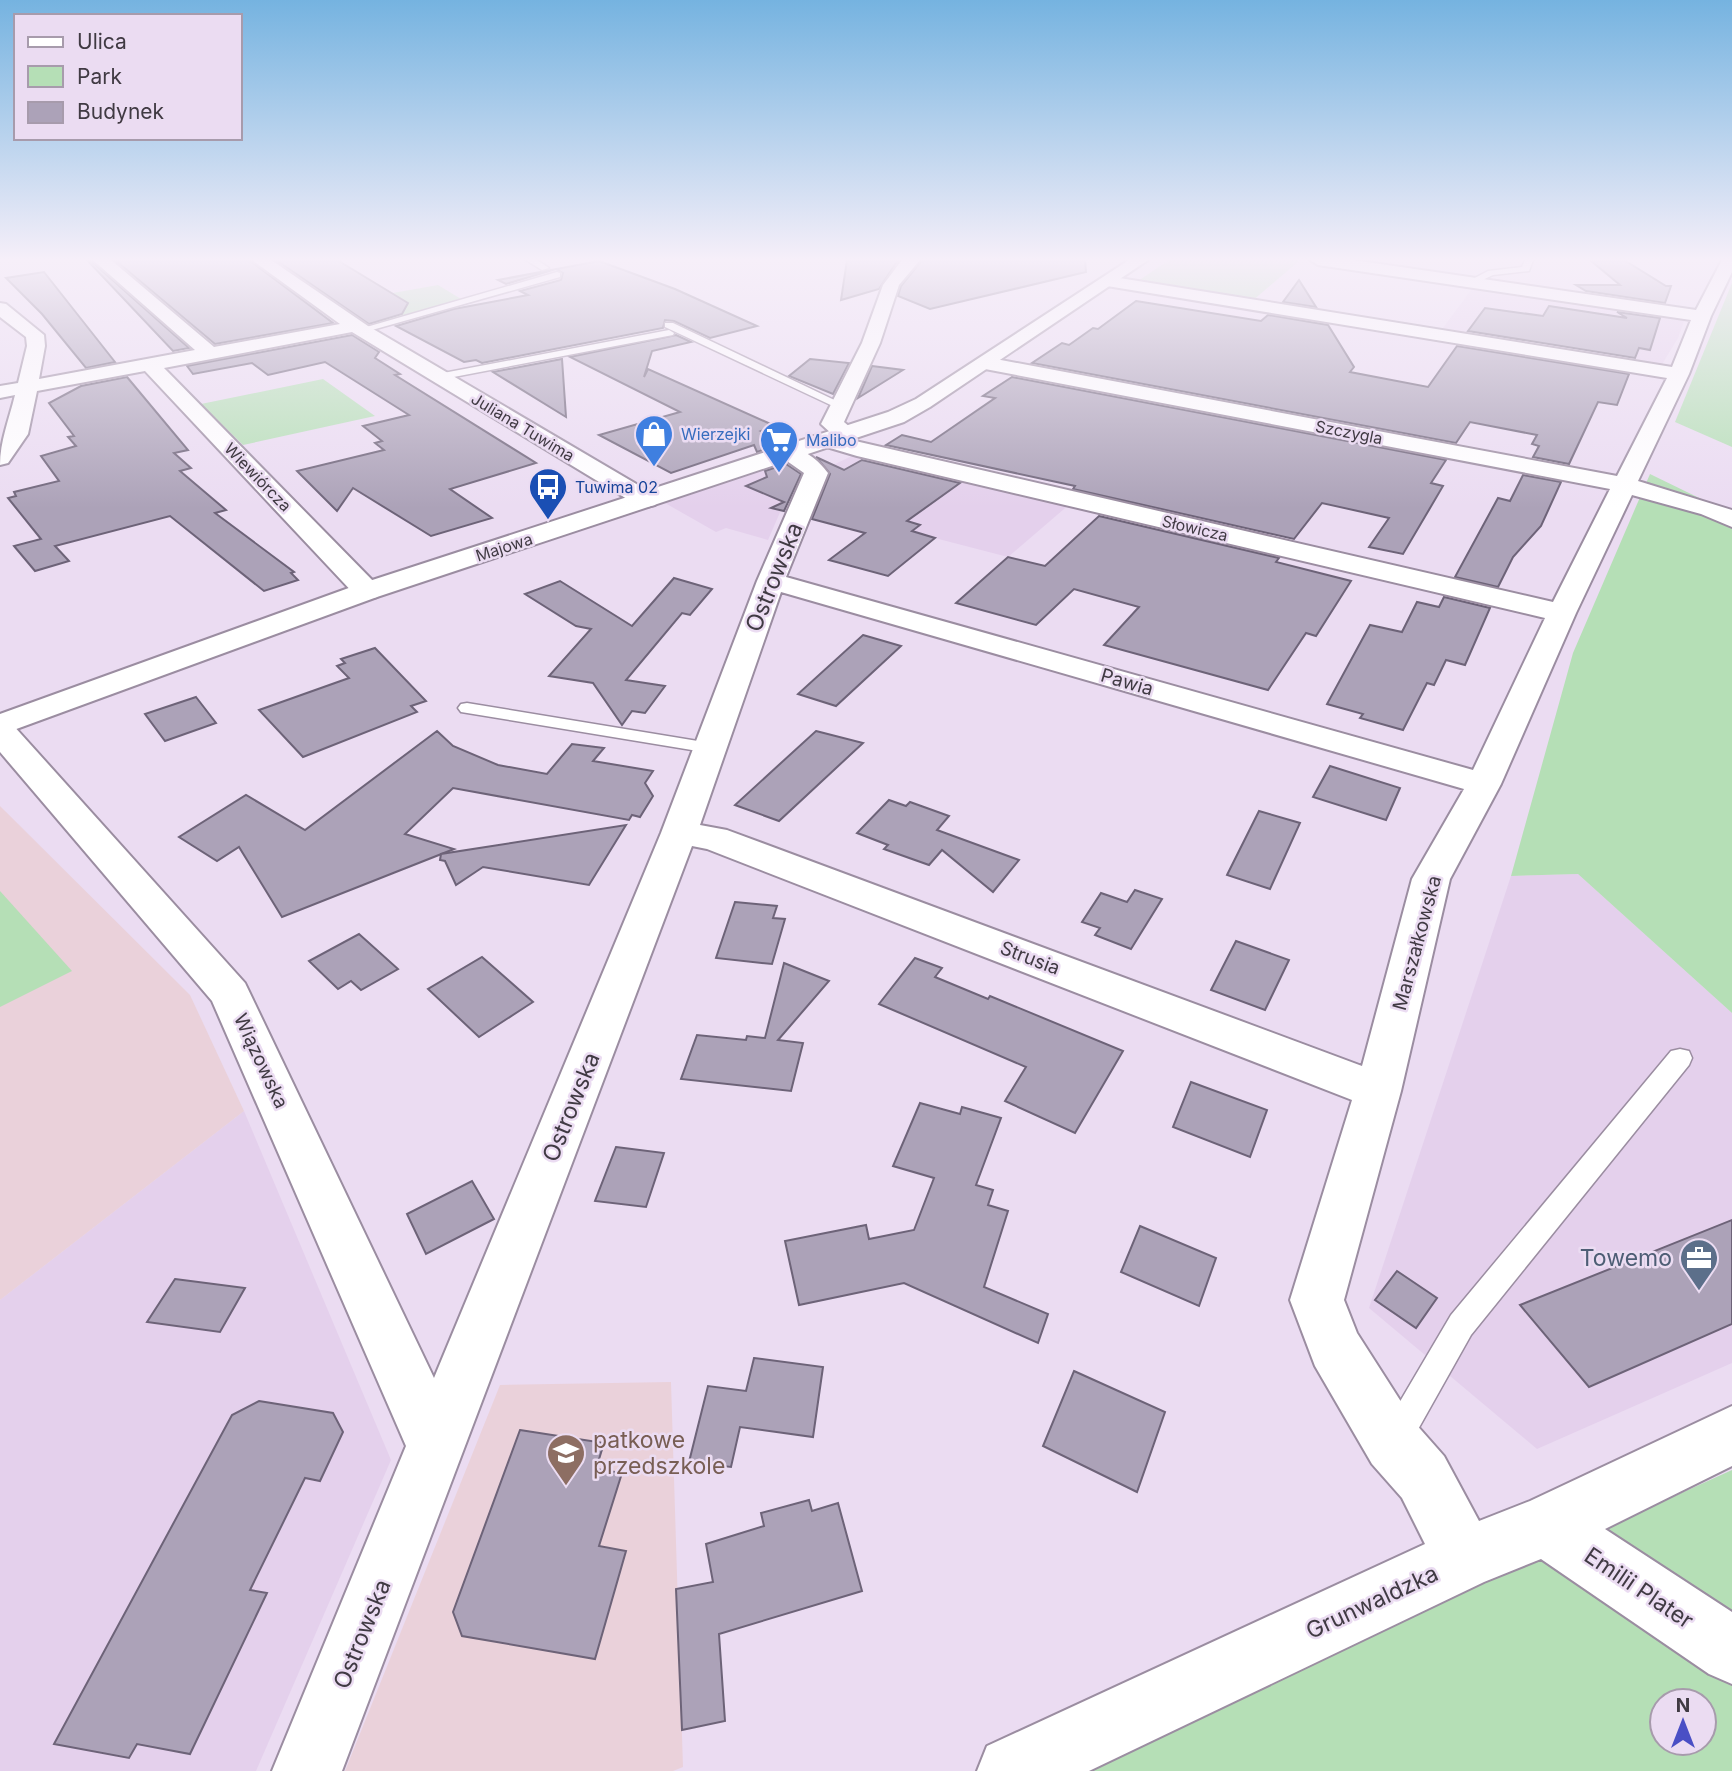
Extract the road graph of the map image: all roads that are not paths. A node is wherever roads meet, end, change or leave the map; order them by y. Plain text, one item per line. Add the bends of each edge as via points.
1 (36, 343) edge
2 (198, 343) edge
3 (272, 343) edge
4 (383, 343) edge
5 (603, 343) edge
6 (699, 343) edge
7 (871, 343) edge
8 (1015, 343) edge
9 (1486, 343) edge
10 (1691, 343) edge
11 (210, 353) junction
12 (148, 363) junction
13 (985, 363) junction
14 (1679, 374) junction
15 (438, 377) junction
16 (29, 387) junction
17 (0, 392) edge
18 (840, 407) junction
19 (883, 422) junction
20 (838, 437) junction
21 (788, 453) junction
22 (0, 458) edge
23 (1625, 485) junction
24 (646, 500) junction
25 (1721, 514) edge
26 (771, 581) junction
27 (367, 592) junction
28 (1562, 613) junction
29 (467, 708) dead end
30 (0, 725) edge
31 (0, 731) edge
32 (710, 748) junction
33 (1484, 783) junction
34 (679, 833) junction
35 (1680, 1058) dead end
36 (1378, 1091) junction
37 (1732, 1435) edge
38 (1393, 1443) junction
39 (436, 1446) junction
40 (1546, 1526) junction
41 (1465, 1558) junction
42 (1732, 1651) edge
43 (307, 1771) edge
44 (1013, 1771) edge

1 - 16 street
2 - 11 street
3 - 11 street
4 - 15 street, Juliana Tuwima
5 - 15 lane
6 - 18 lane
7 - 18 street
8 - 13 street, Majowa
9 - 14 street
10 - 14 street, Marszałkowska
11 - 12 street
12 - 16 street
12 - 27 street, Wiewiórcza
13 - 19 street, Majowa via 923,403
13 - 23 street, Szczygla
14 - 23 street, Marszałkowska
15 - 24 street, Juliana Tuwima
16 - 17 street
16 - 22 street via 17,434
18 - 19 street
18 - 20 street via 832,424
19 - 20 street, Majowa
20 - 21 street, Majowa
20 - 28 street, Słowicza via 858,449
21 - 24 street, Majowa
21 - 26 street, Ostrowska via 816,473
23 - 25 street, Szczygla
23 - 28 street, Marszałkowska
24 - 27 street, Majowa
26 - 32 street, Ostrowska
26 - 33 street, Pawia
27 - 30 street, Majowa
28 - 33 street, Marszałkowska
29 - 32 lane
31 - 39 street, Wiązowska via 230,994
32 - 34 street, Ostrowska
33 - 36 street, Marszałkowska via 1431,879
34 - 36 street, Strusia via 714,838
34 - 39 street, Ostrowska
35 - 38 lane via 1461,1325
36 - 38 street, Marszałkowska via 1317,1300 1335,1348
37 - 40 street, Grunwaldzka
38 - 41 street, Marszałkowska via 1423,1477
39 - 43 street, Ostrowska
40 - 41 street, Grunwaldzka
40 - 42 street, Emilii Plater
41 - 44 street, Grunwaldzka

